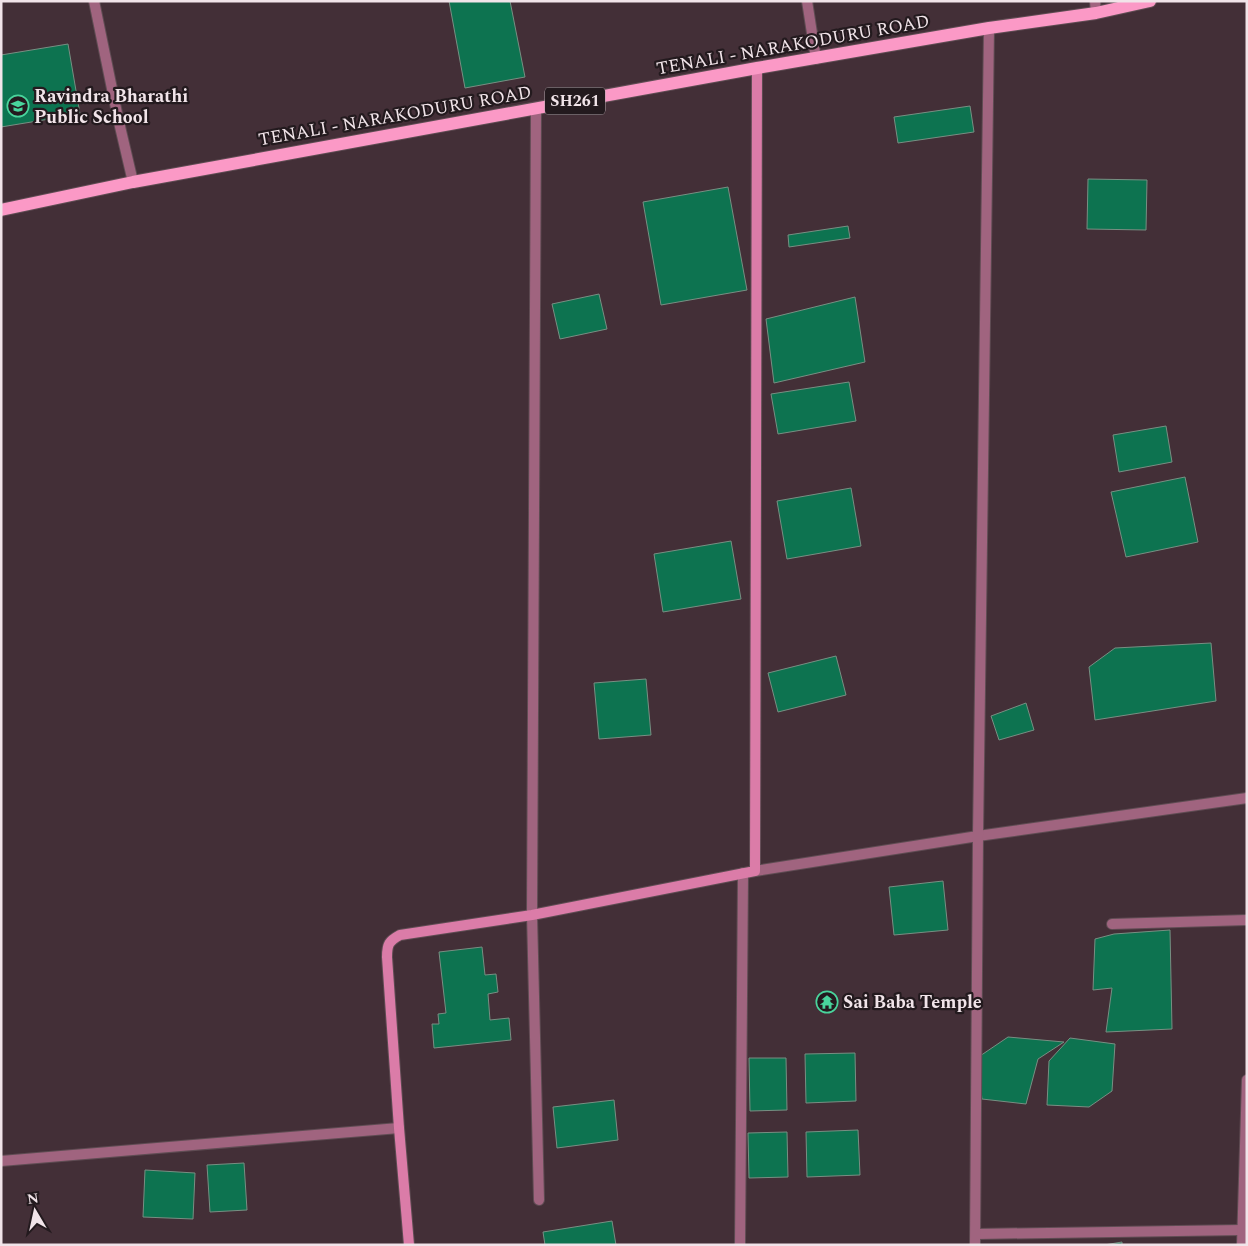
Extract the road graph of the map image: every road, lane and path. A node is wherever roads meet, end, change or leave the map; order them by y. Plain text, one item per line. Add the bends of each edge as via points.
1 (94, 1) edge
2 (807, 1) edge
3 (1150, 1) edge
4 (1095, 7) edge
5 (989, 28) junction
6 (816, 59) junction
7 (757, 68) junction
8 (536, 108) junction
9 (133, 182) junction
10 (1, 210) edge
11 (1247, 798) edge
12 (978, 836) junction
13 (755, 872) junction
14 (744, 873) junction
15 (532, 915) junction
16 (1247, 920) edge
17 (1112, 924) dead end
18 (1247, 1080) edge
19 (399, 1128) junction
20 (1, 1161) edge
21 (539, 1200) dead end
22 (1242, 1230) junction
23 (976, 1234) junction
24 (409, 1245) edge
25 (740, 1245) edge
26 (976, 1245) edge
27 (1242, 1245) edge

1 - 9 street
2 - 6 street
3 - 4 main road, TENALI - NARAKODURU ROAD / SH261
4 - 5 main road, TENALI - NARAKODURU ROAD / SH261
5 - 6 main road, TENALI - NARAKODURU ROAD / SH261
5 - 12 street
6 - 7 main road, TENALI - NARAKODURU ROAD / SH261
7 - 8 main road, TENALI - NARAKODURU ROAD / SH261
7 - 13 street
8 - 9 main road, TENALI - NARAKODURU ROAD / SH261
8 - 15 street
9 - 10 main road, TENALI - NARAKODURU ROAD / SH261
11 - 12 street
12 - 13 street
12 - 23 street
13 - 14 street
14 - 15 street
14 - 25 street
15 - 19 street via 400,935 387,947
15 - 21 street
16 - 17 street
18 - 22 street
19 - 20 street
19 - 24 street
22 - 23 street
22 - 27 street
23 - 26 street

